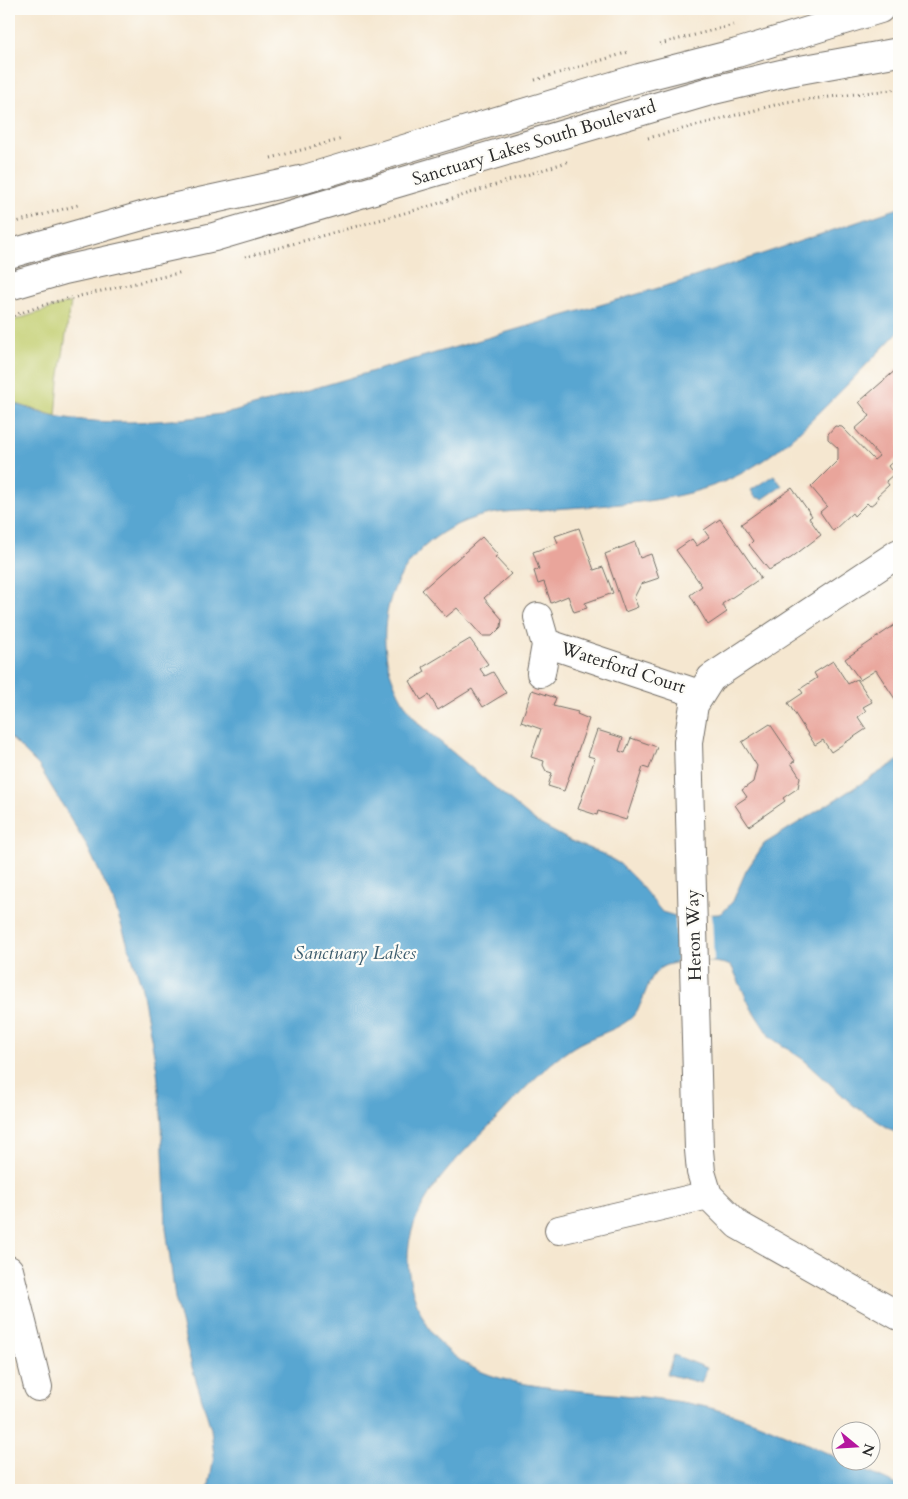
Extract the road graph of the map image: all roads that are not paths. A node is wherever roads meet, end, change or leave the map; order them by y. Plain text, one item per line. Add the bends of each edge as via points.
1 (880, 9) edge
2 (899, 52) edge
3 (163, 210) junction
4 (171, 248) junction
5 (9, 254) edge
6 (9, 286) edge
7 (899, 554) edge
8 (538, 617) dead end
9 (546, 643) junction
10 (541, 673) dead end
11 (699, 694) junction
12 (708, 1195) junction
13 (559, 1230) dead end
14 (9, 1270) edge
15 (899, 1316) edge
16 (38, 1386) dead end

1 - 3 street, Sanctuary Lakes South Boulevard via 305,179
2 - 4 street, Sanctuary Lakes South Boulevard via 789,72 710,91
3 - 4 street
3 - 5 street, Sanctuary Lakes South Boulevard
4 - 6 street, Sanctuary Lakes South Boulevard via 64,270
7 - 11 street, Heron Way via 726,666
8 - 9 street, Waterford Court
9 - 10 street, Waterford Court
9 - 11 street, Waterford Court
11 - 12 street, Heron Way via 691,716 688,742 699,1150
12 - 13 street
12 - 15 street, Heron Way via 738,1225
14 - 16 street

